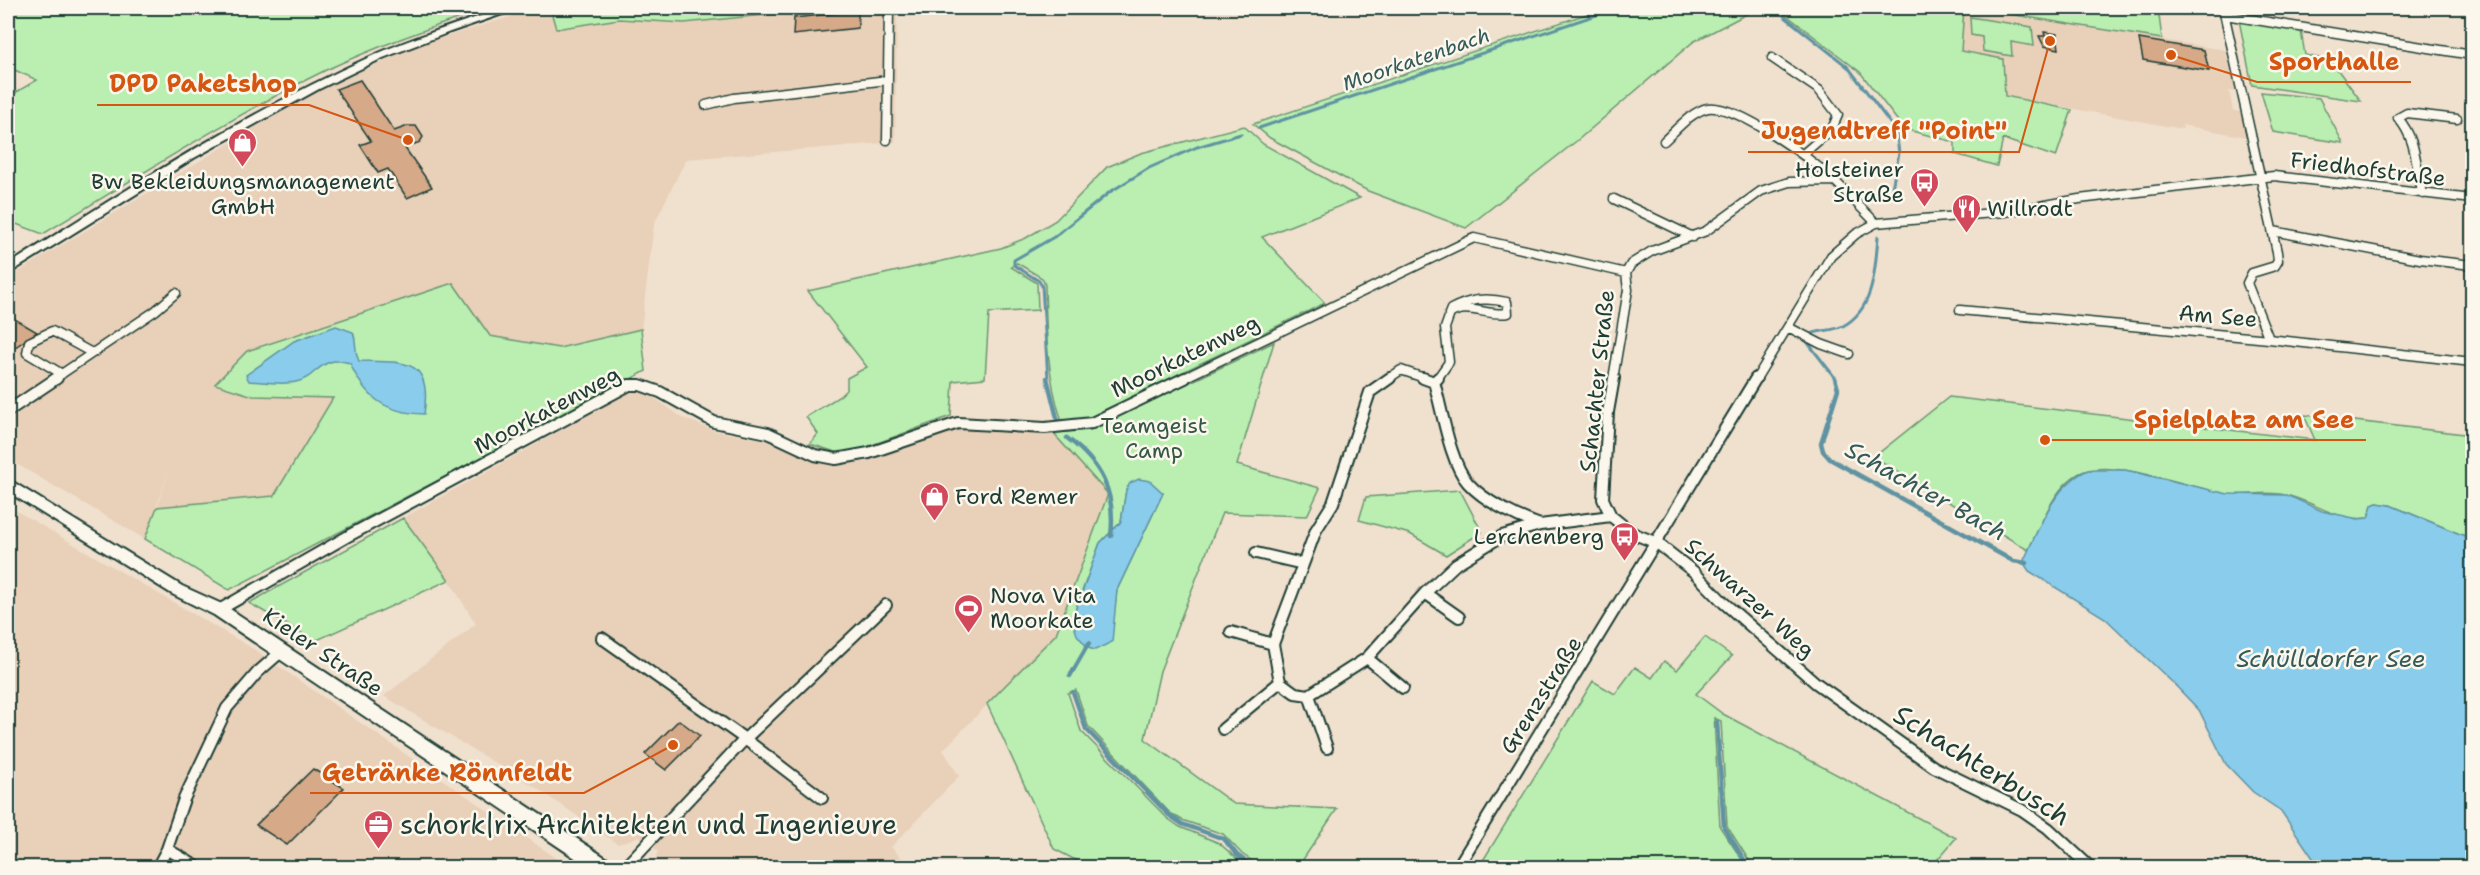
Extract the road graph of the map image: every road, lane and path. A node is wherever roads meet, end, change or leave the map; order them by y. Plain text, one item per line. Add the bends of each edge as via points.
1 (515, 8) edge
2 (889, 8) edge
3 (2224, 11) edge
4 (2472, 55) edge
5 (1772, 58) dead end
6 (888, 80) junction
7 (706, 105) dead end
8 (2457, 119) dead end
9 (887, 140) dead end
10 (1664, 141) dead end
11 (1803, 154) junction
12 (2260, 177) junction
13 (1835, 181) junction
14 (2423, 194) junction
15 (1614, 199) dead end
16 (2472, 199) edge
17 (1876, 223) junction
18 (2273, 231) junction
19 (1693, 237) junction
20 (2472, 265) edge
21 (8, 270) edge
22 (1626, 273) junction
23 (176, 292) dead end
24 (1960, 310) dead end
25 (1449, 314) junction
26 (1788, 327) junction
27 (2269, 339) junction
28 (92, 353) junction
29 (1849, 354) dead end
30 (2472, 362) edge
31 (62, 374) junction
32 (1434, 382) junction
33 (8, 411) edge
34 (8, 485) edge
35 (1611, 516) junction
36 (1540, 525) junction
37 (1658, 543) junction
38 (1256, 553) dead end
39 (1303, 564) junction
40 (1425, 593) junction
41 (886, 605) dead end
42 (219, 610) junction
43 (1459, 617) dead end
44 (1231, 632) dead end
45 (602, 638) dead end
46 (1273, 644) junction
47 (282, 651) junction
48 (1366, 657) junction
49 (1280, 682) junction
50 (1816, 683) joint
51 (1404, 688) dead end
52 (1309, 695) junction
53 (1223, 729) dead end
54 (745, 739) junction
55 (1327, 748) dead end
56 (822, 798) dead end
57 (167, 849) junction
58 (157, 867) edge
59 (199, 867) edge
60 (606, 867) edge
61 (624, 867) edge
62 (1457, 867) edge
63 (2091, 867) edge

1 - 21 street via 394,48 311,86 218,138
2 - 6 street
3 - 4 street
3 - 12 street
5 - 11 street via 1826,97 1838,115 1832,129
6 - 7 street via 734,98
6 - 9 street
8 - 14 street via 2407,112 2398,118 2409,129 2416,150
10 - 11 street via 1704,110 1718,108
11 - 13 street
12 - 14 street, Friedhofstraße via 2298,177
12 - 17 street via 2005,212 1916,216
12 - 18 street
13 - 17 street
13 - 19 street, Schachter Straße via 1805,180 1761,191 1722,222
14 - 16 street, Friedhofstraße
15 - 19 street
17 - 26 street via 1849,238 1831,256
18 - 20 street
18 - 27 street via 2278,261 2275,266 2252,273 2247,283
19 - 22 street, Schachter Straße via 1641,257
22 - 35 street, Schachter Straße via 1628,290 1608,412 1603,499
22 - 42 street, Moorkatenweg via 1474,238 1108,416 1077,427 1062,430 955,423 835,460 770,433 707,420 660,390 629,385
23 - 28 street via 155,311
24 - 27 street, Am See
25 - 25 street via 1471,309 1497,317 1508,313 1509,306 1488,297 1473,298 1451,309
25 - 32 street via 1446,322 1451,361
26 - 29 street
26 - 37 street
27 - 30 street, Am See
28 - 31 street
28 - 31 street via 52,331 29,342 27,353
31 - 33 street
32 - 36 street via 1457,463 1468,483 1512,515
32 - 39 street via 1401,370 1370,392 1333,503 1316,530
34 - 42 street, Kieler Straße via 177,590
35 - 36 street
35 - 37 street via 1632,533
36 - 40 street via 1502,536 1456,564
37 - 50 street, Schwarzer Weg
37 - 62 street, Grenzstraße
38 - 39 street
39 - 46 street
40 - 43 street
40 - 48 street
41 - 54 street
42 - 47 street, Kieler Straße
44 - 46 street
45 - 54 street
46 - 49 street
47 - 57 street via 227,708 184,799
47 - 60 street, Kieler Straße
48 - 51 street
48 - 52 street
49 - 52 street via 1294,693
49 - 53 street
50 - 63 street, Schachterbusch via 1934,767 2022,810
52 - 55 street
54 - 56 street
54 - 61 street
57 - 58 street
57 - 59 street

